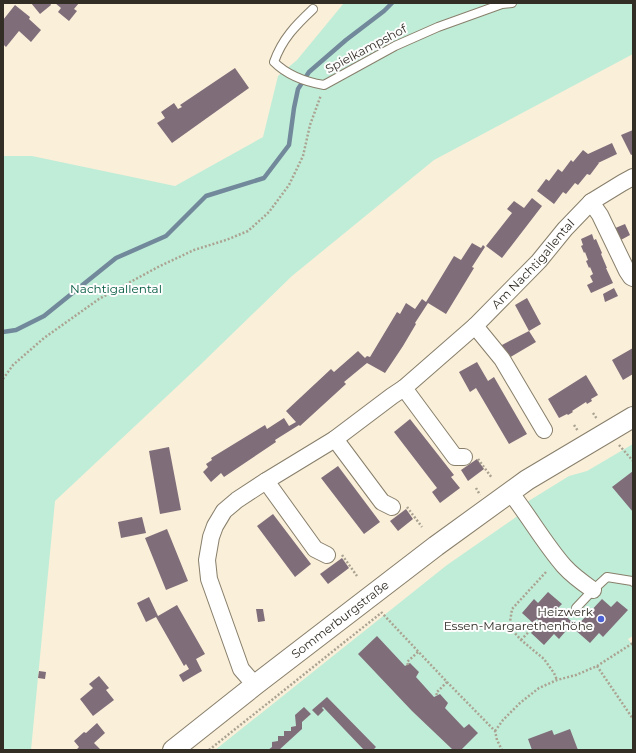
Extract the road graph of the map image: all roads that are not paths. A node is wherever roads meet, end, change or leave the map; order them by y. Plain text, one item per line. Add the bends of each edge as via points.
1 (512, 3) edge
2 (313, 9) dead end
3 (633, 177) edge
4 (591, 202) junction
5 (633, 278) edge
6 (475, 326) junction
7 (404, 388) junction
8 (633, 418) edge
9 (544, 430) dead end
10 (334, 439) junction
11 (464, 457) road end
12 (266, 481) junction
13 (510, 492) junction
14 (392, 507) road end
15 (327, 555) road end
16 (633, 582) edge
17 (592, 590) junction
18 (576, 608) dead end
19 (255, 685) junction
20 (176, 749) edge

1 - 2 lane, Spielkampshof via 502,4 438,27 396,46 324,85 300,78 274,62 283,41
3 - 4 street, Am Nachtigallental
4 - 5 street
4 - 6 street, Am Nachtigallental via 539,261
6 - 7 street, Am Nachtigallental
6 - 9 street via 502,359
7 - 10 street, Am Nachtigallental
7 - 11 street via 455,456
8 - 13 street, Sommerburgstraße
10 - 12 street, Am Nachtigallental
10 - 14 street via 382,502
12 - 15 street via 315,549
12 - 19 street, Am Nachtigallental via 224,512 211,537 207,560 209,579 241,669
13 - 17 street via 564,567
13 - 19 street, Sommerburgstraße
16 - 17 lane via 607,577
17 - 18 lane
19 - 20 street, Sommerburgstraße

